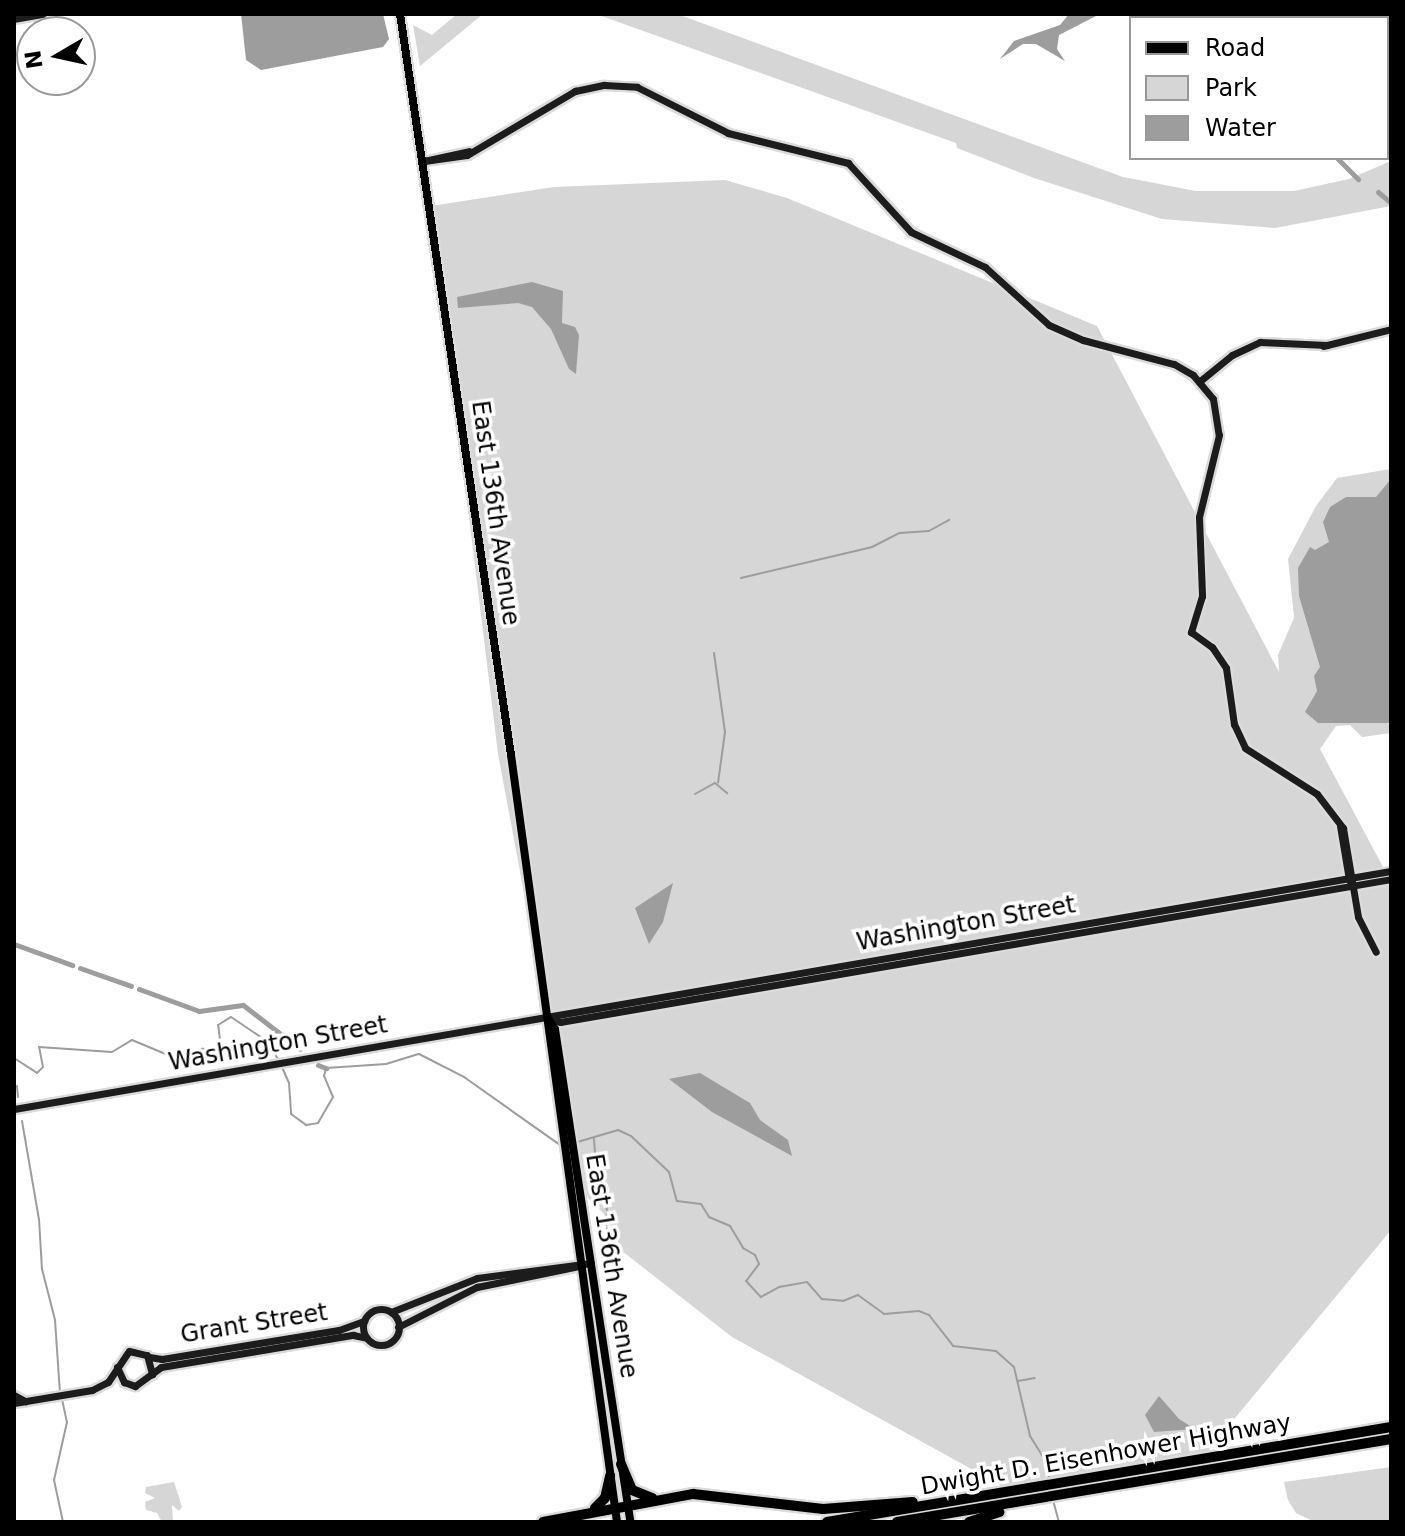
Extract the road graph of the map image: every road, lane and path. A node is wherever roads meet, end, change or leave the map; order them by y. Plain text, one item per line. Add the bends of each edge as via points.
1 (43, 14) edge
2 (400, 14) edge
3 (14, 19) edge
4 (424, 161) junction
5 (1391, 329) edge
6 (1200, 381) junction
7 (1391, 871) edge
8 (1391, 879) edge
9 (1352, 881) junction
10 (1376, 952) dead end
11 (548, 1018) junction
12 (14, 1109) edge
13 (586, 1264) junction
14 (391, 1312) junction
15 (364, 1321) junction
16 (398, 1327) junction
17 (367, 1338) junction
18 (149, 1357) junction
19 (117, 1367) junction
20 (152, 1374) junction
21 (108, 1382) junction
22 (124, 1382) junction
23 (14, 1395) edge
24 (25, 1401) junction
25 (14, 1403) edge
26 (1391, 1427) edge
27 (1391, 1439) edge
28 (621, 1464) junction
29 (610, 1476) junction
30 (1063, 1491) junction
31 (1042, 1494) junction
32 (654, 1499) junction
33 (954, 1502) junction
34 (627, 1504) junction
35 (615, 1506) junction
36 (593, 1510) junction
37 (999, 1512) junction
38 (543, 1522) edge
39 (617, 1522) edge
40 (630, 1522) edge
41 (827, 1522) edge
42 (854, 1522) edge
43 (897, 1522) edge
44 (936, 1522) edge
45 (969, 1522) edge

1 - 3 street
2 - 4 main road, East 136th Avenue
4 - 6 street via 475,150 575,91 604,85 637,87 722,131 848,163 911,232 985,267 1049,325 1083,340 1174,364
4 - 11 main road, East 136th Avenue
5 - 6 street via 1327,345 1255,346 1232,355
6 - 9 street via 1215,405 1219,435 1199,517 1202,596 1191,632 1212,647 1226,668 1234,724 1245,748 1317,794 1339,821
7 - 9 street, Washington Street
8 - 9 street, Washington Street
9 - 10 street via 1359,921
9 - 11 street, Washington Street
11 - 12 street, Washington Street
11 - 13 main road, East 136th Avenue via 545,1032
13 - 14 street via 477,1278
13 - 16 street via 477,1287
13 - 28 main road, East 136th Avenue
13 - 29 main road, East 136th Avenue
14 - 15 street via 377,1309
14 - 16 street
15 - 17 street
15 - 18 street, Grant Street via 339,1330
16 - 17 street via 386,1344
17 - 20 street, Grant Street via 356,1335 163,1367
18 - 19 street via 129,1351
18 - 20 street
19 - 21 street
19 - 22 street
20 - 22 street via 141,1385
21 - 22 street
21 - 24 street via 68,1398
23 - 24 street
24 - 25 street
26 - 30 highway, Dwight D. Eisenhower Highway
27 - 30 highway, Dwight D. Eisenhower Highway
28 - 32 highway via 632,1490
28 - 34 main road, East 136th Avenue
29 - 35 main road, East 136th Avenue
29 - 36 highway via 605,1498
30 - 31 highway, Dwight D. Eisenhower Highway
30 - 31 highway, Dwight D. Eisenhower Highway
31 - 33 highway, Dwight D. Eisenhower Highway
31 - 37 highway, Dwight D. Eisenhower Highway
31 - 42 highway
31 - 43 highway
32 - 33 highway via 716,1494 823,1509
32 - 34 highway
33 - 41 highway, Dwight D. Eisenhower Highway
34 - 35 highway
34 - 40 main road, East 136th Avenue
35 - 36 highway
35 - 39 main road, East 136th Avenue
36 - 38 highway
37 - 44 highway, Dwight D. Eisenhower Highway
37 - 45 highway

